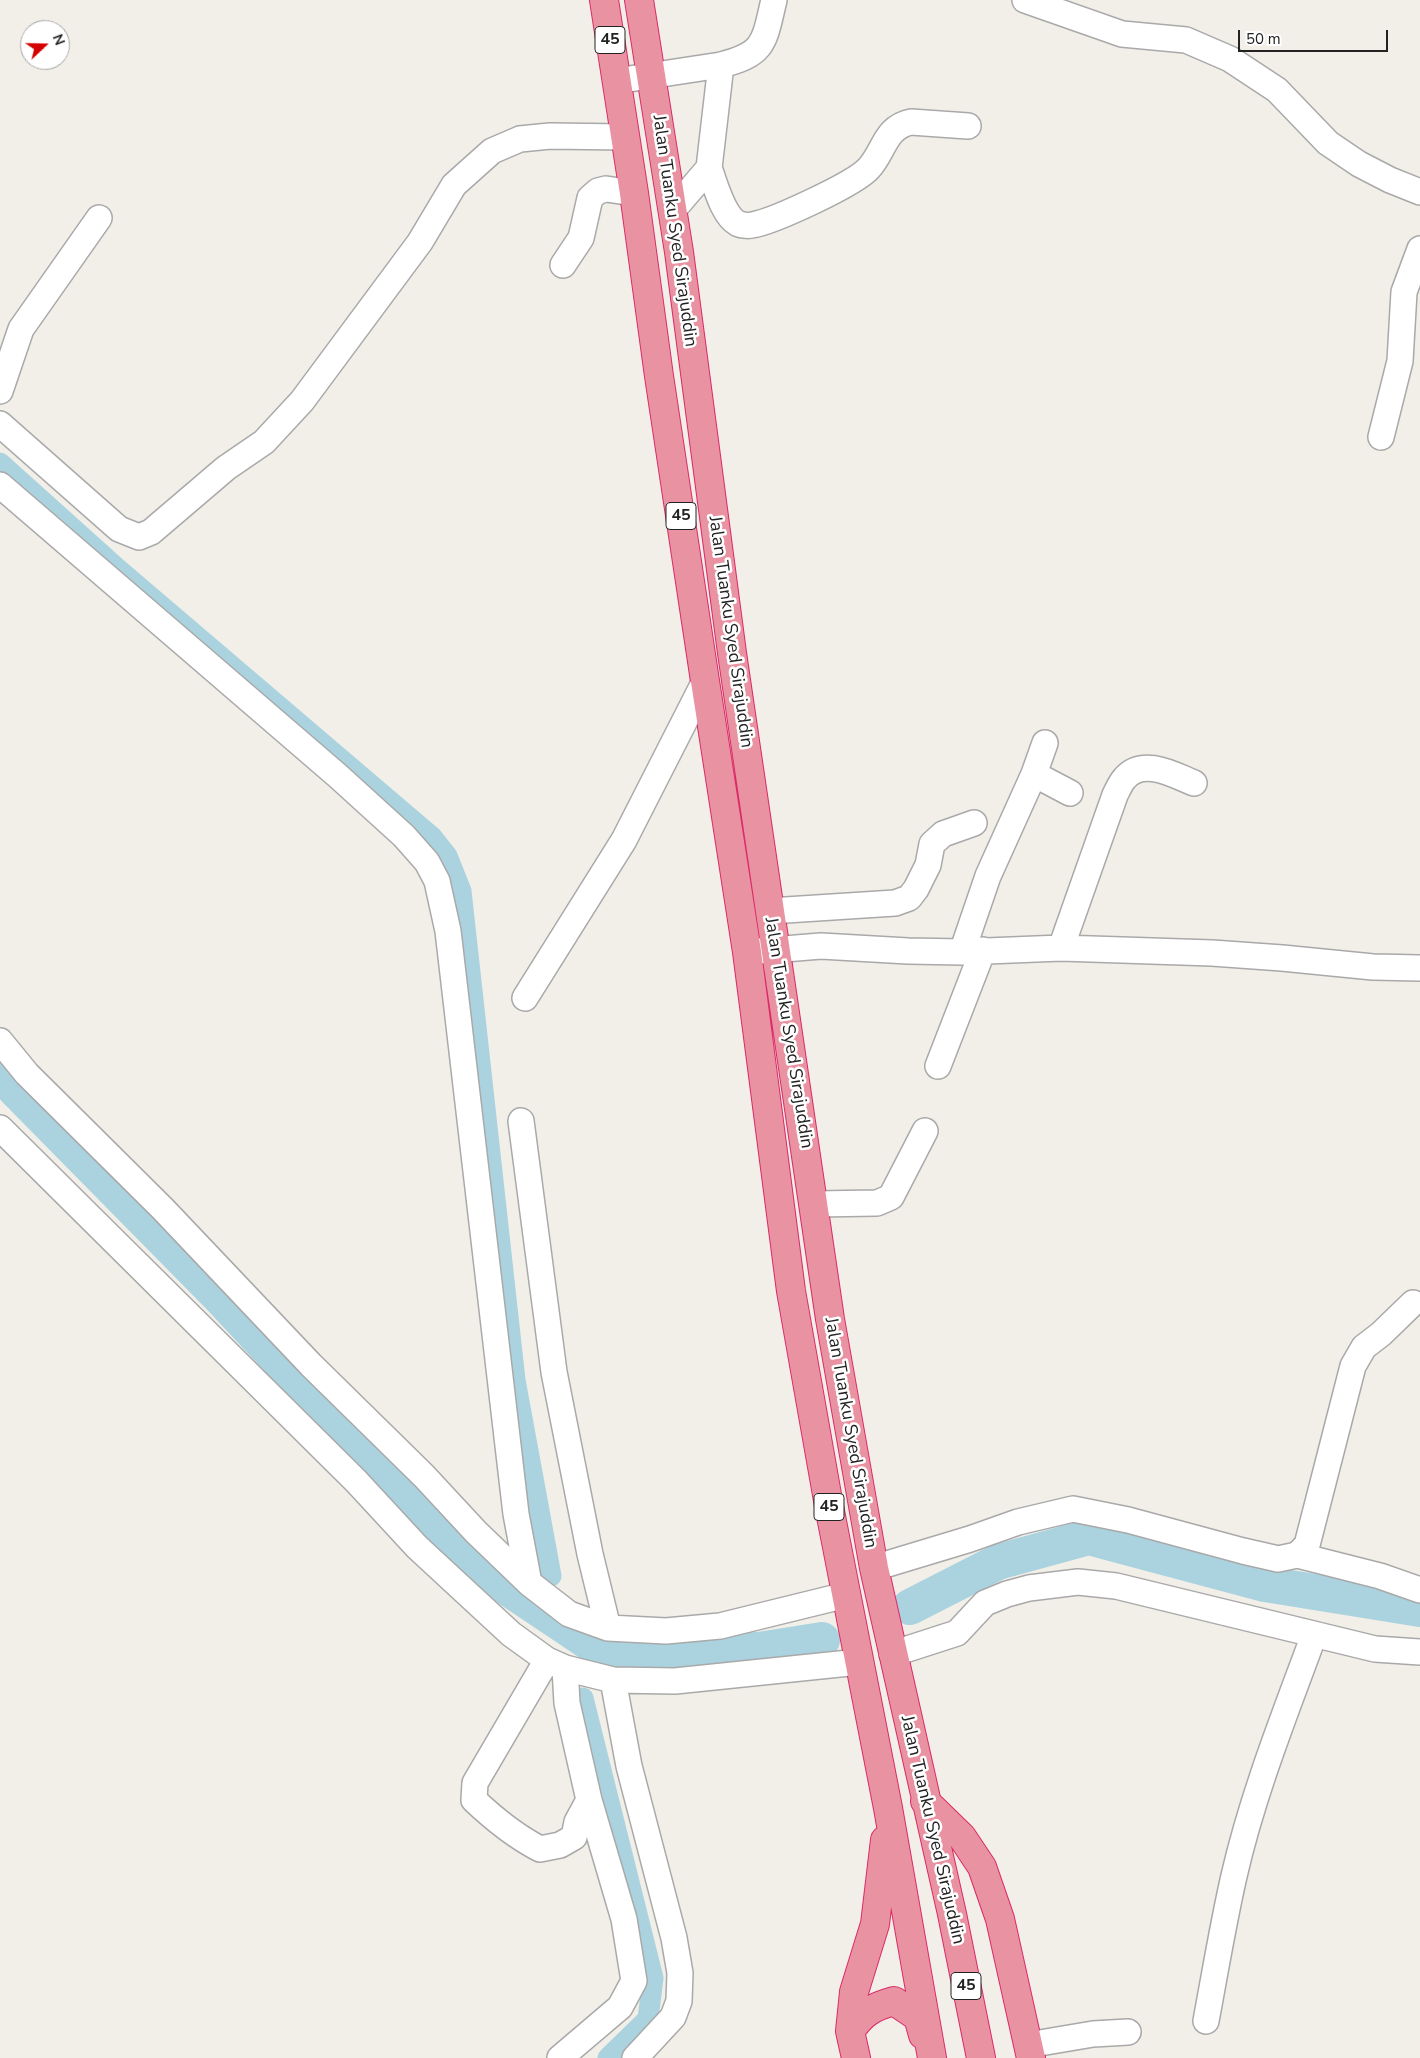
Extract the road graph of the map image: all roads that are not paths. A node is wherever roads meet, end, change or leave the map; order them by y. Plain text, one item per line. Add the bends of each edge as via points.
1 (604, 0) edge
2 (639, 0) edge
3 (774, 0) edge
4 (1025, 0) edge
5 (720, 65) junction
6 (651, 76) junction
7 (616, 81) junction
8 (968, 126) dead end
9 (625, 138) junction
10 (709, 168) junction
11 (1420, 192) edge
12 (634, 193) junction
13 (673, 210) junction
14 (99, 218) dead end
15 (1420, 249) edge
16 (564, 265) dead end
17 (0, 391) edge
18 (0, 424) edge
19 (1381, 437) dead end
20 (0, 484) edge
21 (704, 681) junction
22 (1045, 743) dead end
23 (1034, 774) junction
24 (1194, 783) dead end
25 (1070, 793) dead end
26 (974, 823) dead end
27 (770, 911) junction
28 (775, 948) junction
29 (1061, 948) junction
30 (972, 951) junction
31 (747, 952) junction
32 (1420, 968) edge
33 (525, 998) dead end
34 (0, 1041) edge
35 (938, 1066) dead end
36 (522, 1121) dead end
37 (0, 1128) edge
38 (925, 1131) dead end
39 (815, 1204) junction
40 (1413, 1303) dead end
41 (1297, 1554) junction
42 (874, 1568) junction
43 (529, 1583) junction
44 (1420, 1590) edge
45 (846, 1595) junction
46 (608, 1628) junction
47 (1314, 1635) junction
48 (1420, 1652) edge
49 (892, 1654) junction
50 (860, 1662) junction
51 (556, 1664) junction
52 (613, 1680) junction
53 (589, 1800) junction
54 (925, 1801) junction
55 (888, 1808) junction
56 (952, 1914) junction
57 (1000, 1919) junction
58 (1206, 2021) dead end
59 (850, 2031) junction
60 (1128, 2032) dead end
61 (1030, 2052) edge
62 (560, 2058) edge
63 (635, 2058) edge
64 (856, 2058) edge
65 (930, 2058) edge
66 (981, 2058) edge

1 - 7 highway, Jalan Tuanku Syed Sirajuddin / 45
2 - 6 highway, Jalan Tuanku Syed Sirajuddin / 45
3 - 5 street via 761,46 739,60
4 - 11 street via 1122,34 1186,40 1230,59 1277,90 1328,143 1390,180
5 - 6 street
5 - 10 street
6 - 7 street
6 - 13 highway, Jalan Tuanku Syed Sirajuddin / 45
7 - 9 highway, Jalan Tuanku Syed Sirajuddin / 45
8 - 10 street via 902,124 890,132 869,168 857,178 823,196 750,226 736,223 722,206
9 - 12 highway, Jalan Tuanku Syed Sirajuddin / 45
9 - 18 street via 550,136 520,139 485,156 454,185 420,242 302,401 264,442 226,468 151,532 139,536 119,529
10 - 13 street
12 - 16 street via 606,189 590,198 581,238
12 - 21 highway, Jalan Tuanku Syed Sirajuddin / 45
13 - 27 highway, Jalan Tuanku Syed Sirajuddin / 45
14 - 17 street via 22,329
15 - 19 street via 1404,292 1400,361
20 - 43 street via 338,776 404,836 427,862 437,881 448,931 516,1514
21 - 31 highway, Jalan Tuanku Syed Sirajuddin / 45
21 - 33 street via 624,840
22 - 23 street
23 - 25 street
23 - 30 street via 988,876
24 - 29 street via 1148,768 1135,770 1125,777 1115,795
26 - 27 street via 943,834 932,844 928,865 908,898 895,903
27 - 28 highway, Jalan Tuanku Syed Sirajuddin / 45
28 - 30 street via 821,946
28 - 31 street
28 - 39 highway, Jalan Tuanku Syed Sirajuddin / 45
29 - 30 street
29 - 32 street via 1212,953
30 - 35 street
31 - 45 highway, Jalan Tuanku Syed Sirajuddin / 45 via 791,1291
34 - 43 street via 27,1074 163,1209 311,1365
36 - 46 street via 554,1372
37 - 51 street via 356,1481 417,1547 511,1634
38 - 39 street via 891,1197 877,1203
39 - 42 highway, Jalan Tuanku Syed Sirajuddin / 45 via 830,1320
40 - 41 street via 1364,1347 1352,1366 1307,1545
41 - 42 street via 1278,1559 1128,1520 1073,1510 1018,1522
41 - 44 street
42 - 49 highway, Jalan Tuanku Syed Sirajuddin / 45
43 - 46 street via 569,1614
45 - 46 street via 720,1626 666,1631
45 - 50 highway, Jalan Tuanku Syed Sirajuddin / 45
47 - 48 street via 1375,1649
47 - 49 street via 1116,1586 1078,1582 1029,1588 985,1603 957,1633
47 - 58 street via 1266,1764 1234,1875
49 - 54 highway, Jalan Tuanku Syed Sirajuddin / 45
50 - 52 street via 675,1681
50 - 55 highway, Jalan Tuanku Syed Sirajuddin / 45
51 - 52 street
51 - 53 street
51 - 53 street via 475,1783 474,1800 495,1820 540,1849 574,1837 577,1822
52 - 63 street via 629,1766 674,1938 680,1973 679,2001 672,2017
53 - 62 street via 624,1919 634,1981 620,2007
54 - 56 highway, Jalan Tuanku Syed Sirajuddin / 45
54 - 57 highway via 962,1837 982,1867
55 - 59 highway via 875,1924 854,1992
55 - 65 highway, Jalan Tuanku Syed Sirajuddin / 45
56 - 57 highway via 956,1891 968,1887
56 - 66 highway, Jalan Tuanku Syed Sirajuddin / 45
57 - 61 highway
59 - 64 highway
59 - 65 highway via 861,2016 876,2006 894,2001 918,2017
60 - 61 street via 1085,2035

